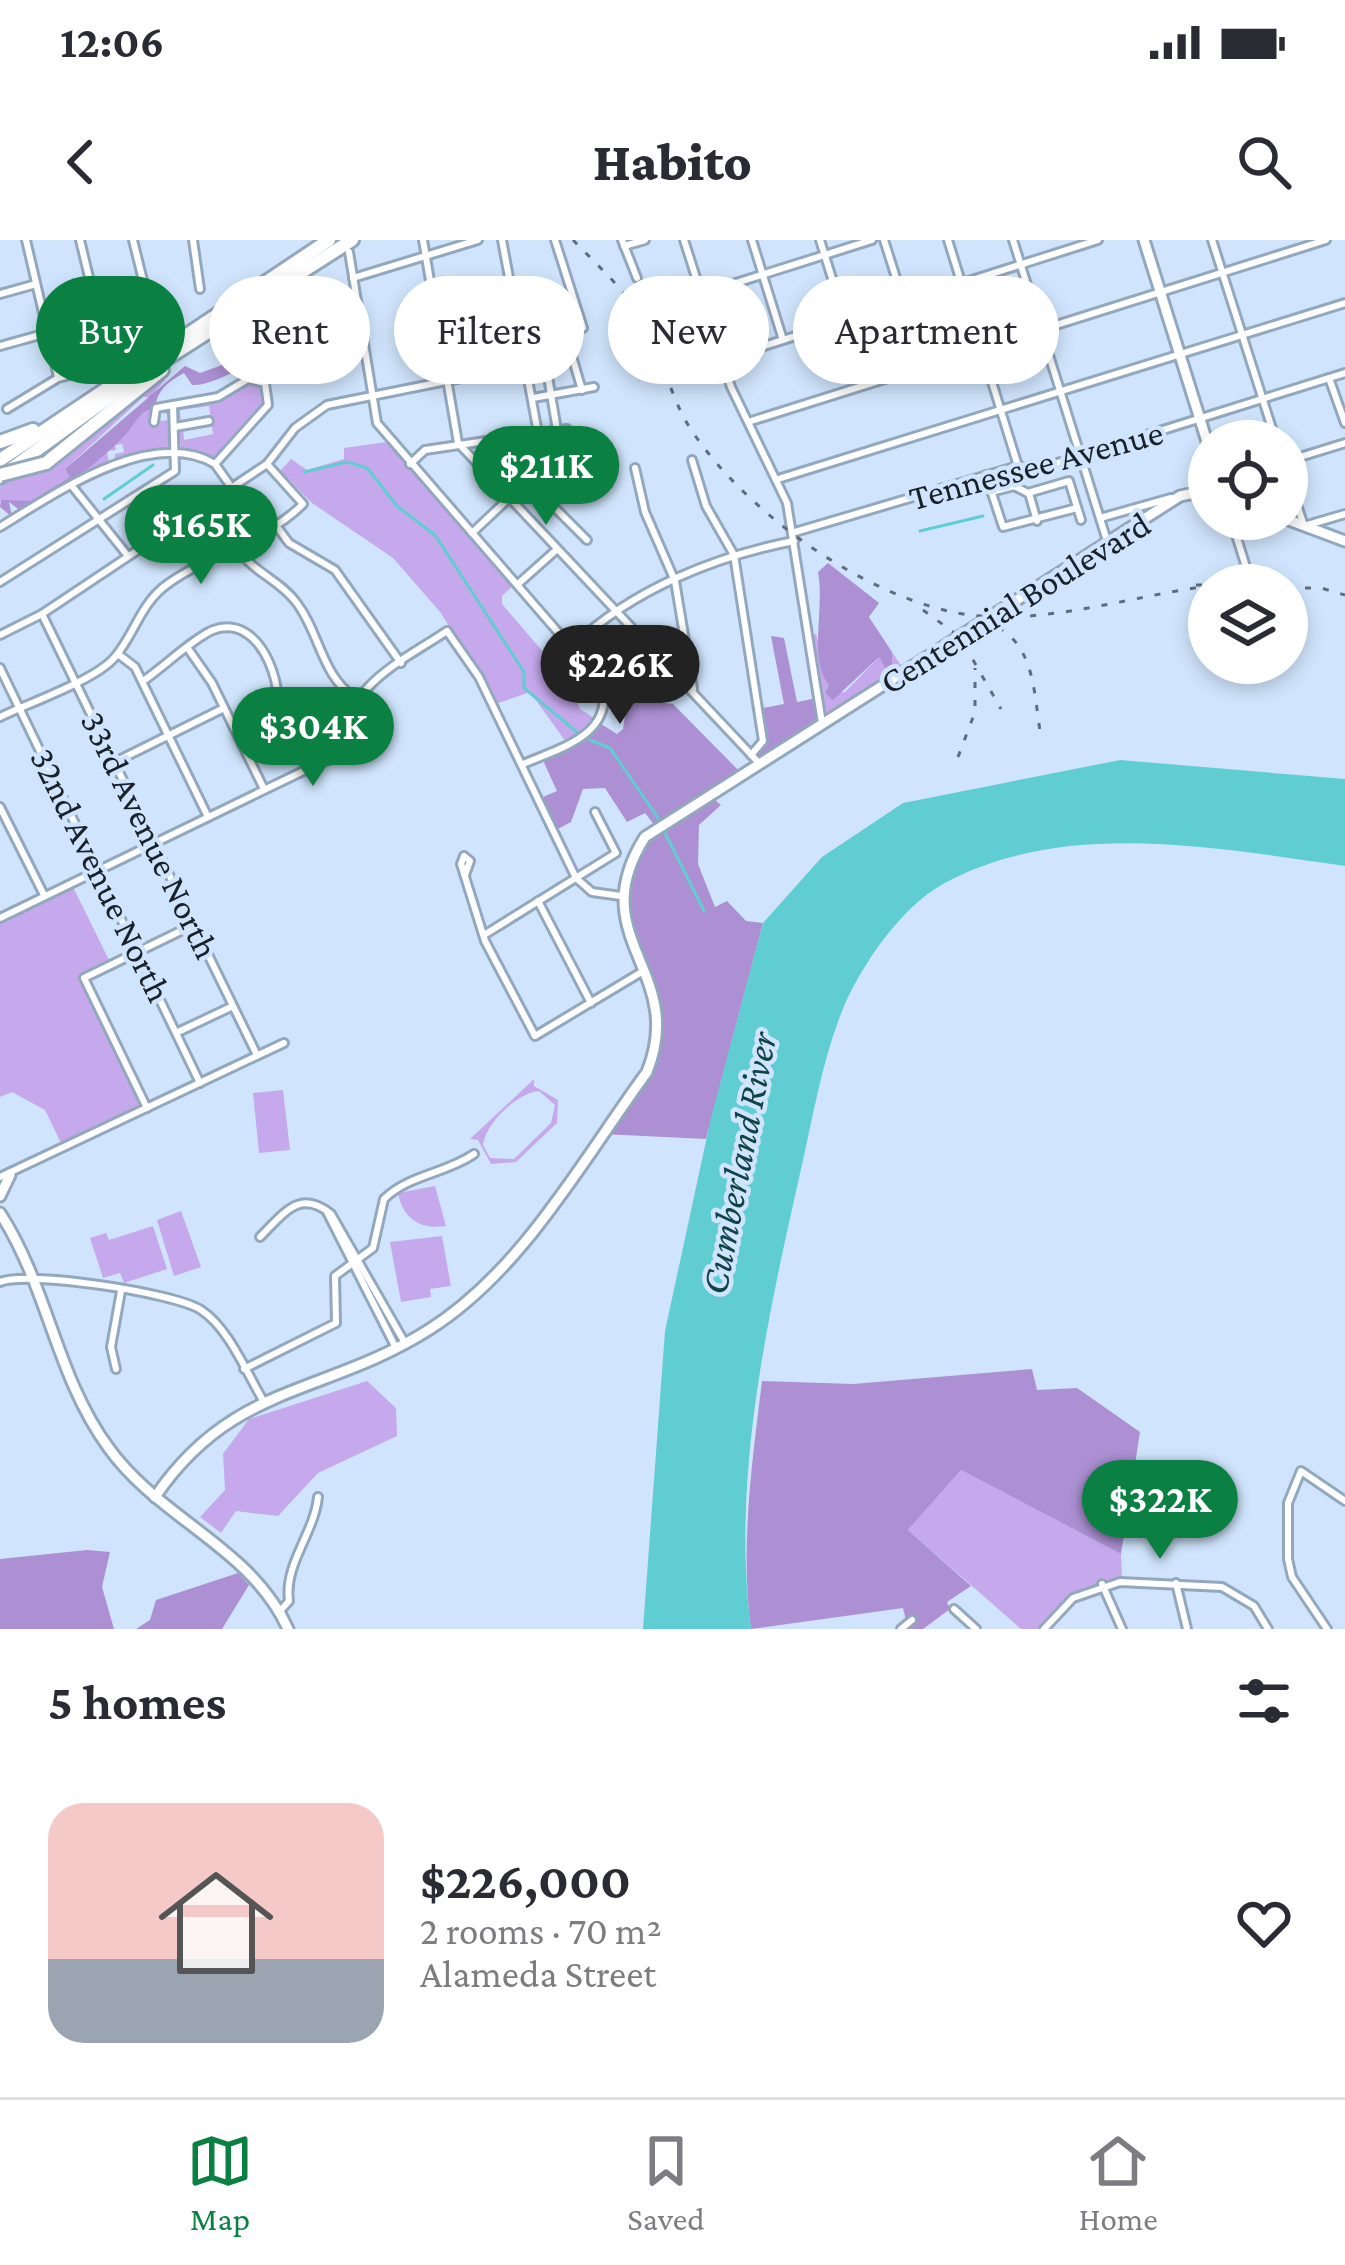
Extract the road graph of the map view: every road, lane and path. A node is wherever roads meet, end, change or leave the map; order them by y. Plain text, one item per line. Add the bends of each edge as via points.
1 (26, 240) edge
2 (80, 240) edge
3 (133, 240) edge
4 (193, 240) edge
5 (329, 240) edge
6 (424, 240) edge
7 (478, 240) edge
8 (502, 240) edge
9 (555, 240) edge
10 (645, 240) edge
11 (684, 240) edge
12 (752, 240) edge
13 (820, 240) edge
14 (872, 240) edge
15 (884, 240) edge
16 (949, 240) edge
17 (1013, 240) edge
18 (1097, 240) edge
19 (1144, 240) edge
20 (1213, 240) edge
21 (1326, 240) edge
22 (623, 243) edge
23 (350, 246) edge
24 (824, 255) junction
25 (427, 256) junction
26 (1021, 265) junction
27 (1222, 272) junction
28 (763, 274) junction
29 (88, 276) edge
30 (142, 276) edge
31 (353, 276) edge
32 (360, 276) edge
33 (430, 276) edge
34 (509, 276) edge
35 (567, 276) edge
36 (636, 276) edge
37 (695, 276) edge
38 (757, 276) edge
39 (831, 276) edge
40 (896, 276) edge
41 (960, 276) edge
42 (987, 276) edge
43 (1024, 276) edge
44 (36, 284) joint
45 (200, 289) dead end
46 (1160, 292) junction
47 (0, 294) edge
48 (1345, 303) edge
49 (1059, 323) edge
50 (1242, 334) junction
51 (36, 336) edge
52 (793, 337) edge
53 (196, 339) junction
54 (783, 340) junction
55 (769, 344) edge
56 (0, 346) edge
57 (1179, 354) junction
58 (1345, 373) edge
59 (1329, 378) junction
60 (48, 384) edge
61 (369, 384) edge
62 (427, 384) edge
63 (449, 384) edge
64 (529, 384) edge
65 (550, 384) edge
66 (580, 384) edge
67 (733, 384) edge
68 (865, 384) edge
69 (993, 384) edge
70 (1057, 384) edge
71 (594, 387) dead end
72 (582, 389) junction
73 (1059, 391) junction
74 (97, 393) junction
75 (371, 395) junction
76 (551, 395) junction
77 (532, 398) junction
78 (1263, 399) junction
79 (172, 405) junction
80 (7, 409) dead end
81 (1000, 409) junction
82 (1200, 419) junction
83 (1270, 420) edge
84 (154, 422) dead end
85 (209, 422) dead end
86 (748, 422) junction
87 (1345, 423) edge
88 (175, 427) junction
89 (538, 433) junction
90 (0, 442) edge
91 (458, 443) junction
92 (1345, 443) edge
93 (178, 453) junction
94 (1308, 454) edge
95 (1080, 456) junction
96 (0, 460) edge
97 (692, 460) dead end
98 (215, 464) junction
99 (267, 464) junction
100 (410, 464) junction
101 (1018, 466) junction
102 (635, 468) dead end
103 (0, 476) edge
104 (986, 476) junction
105 (778, 479) junction
106 (554, 481) dead end
107 (72, 486) junction
108 (534, 487) junction
109 (232, 488) junction
110 (1090, 489) junction
111 (992, 492) junction
112 (1029, 493) junction
113 (1188, 493) edge
114 (1073, 494) junction
115 (1180, 496) junction
116 (507, 500) junction
117 (1077, 508) junction
118 (1345, 514) edge
119 (1100, 518) junction
120 (1081, 520) dead end
121 (98, 521) junction
122 (1037, 521) junction
123 (1308, 525) edge
124 (0, 527) edge
125 (278, 528) junction
126 (1308, 528) edge
127 (472, 533) junction
128 (794, 537) junction
129 (587, 540) dead end
130 (1345, 542) edge
131 (235, 544) junction
132 (1108, 544) junction
133 (555, 551) junction
134 (734, 555) junction
135 (128, 556) junction
136 (676, 581) junction
137 (0, 582) edge
138 (518, 584) junction
139 (611, 611) junction
140 (43, 614) junction
141 (1, 634) edge
142 (574, 645) junction
143 (189, 650) junction
144 (118, 654) junction
145 (401, 663) junction
146 (0, 668) edge
147 (75, 681) junction
148 (142, 682) junction
149 (694, 693) junction
150 (355, 699) junction
151 (20, 708) junction
152 (224, 708) junction
153 (0, 718) edge
154 (822, 724) junction
155 (169, 735) junction
156 (244, 748) junction
157 (755, 759) junction
158 (115, 762) junction
159 (523, 764) junction
160 (264, 790) junction
161 (0, 807) edge
162 (596, 812) dead end
163 (208, 817) junction
164 (154, 844) junction
165 (99, 870) junction
166 (465, 875) dead end
167 (576, 878) junction
168 (621, 896) junction
169 (44, 897) junction
170 (538, 902) junction
171 (0, 918) edge
172 (193, 925) junction
173 (484, 935) junction
174 (139, 952) junction
175 (644, 970) junction
176 (591, 1003) junction
177 (233, 1006) junction
178 (178, 1032) junction
179 (284, 1042) dead end
180 (257, 1055) junction
181 (200, 1083) junction
182 (147, 1108) junction
183 (474, 1154) dead end
184 (5, 1176) edge
185 (0, 1198) edge
186 (1, 1217) edge
187 (14, 1236) junction
188 (260, 1237) dead end
189 (354, 1262) junction
190 (32, 1275) junction
191 (0, 1282) edge
192 (121, 1291) junction
193 (400, 1346) junction
194 (116, 1369) dead end
195 (244, 1369) junction
196 (264, 1402) junction
197 (155, 1497) junction
198 (318, 1497) dead end
199 (1345, 1501) edge
200 (1176, 1583) junction
201 (1102, 1584) junction
202 (954, 1610) dead end
203 (280, 1611) junction
204 (912, 1620) dead end
205 (965, 1626) edge
206 (1046, 1628) edge
207 (288, 1629) edge
208 (901, 1629) edge
209 (976, 1629) edge
210 (1122, 1629) edge
211 (1187, 1629) edge
212 (1268, 1629) edge
213 (1327, 1629) edge

1 - 44 street
2 - 29 street
3 - 30 street
4 - 45 street
5 - 74 highway
6 - 25 street
7 - 25 street
8 - 34 street
9 - 35 street
10 - 22 street
11 - 37 street
12 - 28 street
13 - 24 street
14 - 24 street
15 - 40 street
16 - 41 street
17 - 26 street
18 - 26 street
19 - 46 main road
20 - 27 street
21 - 27 street
22 - 36 street
23 - 31 street
23 - 53 highway
24 - 28 street
24 - 39 street
25 - 32 street
25 - 33 street
26 - 42 street
26 - 43 street
27 - 46 street
27 - 50 street
28 - 38 street
28 - 54 street
44 - 47 street
46 - 49 street
46 - 57 main road
48 - 50 street
50 - 57 street
50 - 78 street
51 - 56 street
52 - 54 street
53 - 103 highway
53 - 103 highway, bridge via 83,438 46,463
54 - 55 street
57 - 73 street
57 - 82 main road
58 - 59 street, Tennessee Avenue
59 - 78 street, Tennessee Avenue
59 - 87 street
60 - 80 street
61 - 75 street
62 - 75 street
63 - 91 street
64 - 77 street
65 - 76 street
66 - 72 street
67 - 86 street
68 - 86 street
69 - 81 street
70 - 73 street
71 - 72 street
72 - 76 street
73 - 81 street
73 - 95 street
74 - 90 highway
74 - 96 highway
75 - 99 street via 316,411
75 - 100 street via 377,424
76 - 77 street
76 - 89 street via 562,430
77 - 89 street
78 - 82 street, Tennessee Avenue
78 - 83 street
79 - 84 street via 153,410
79 - 88 street
79 - 98 street via 220,396 247,379 266,384 268,406
81 - 101 street
81 - 105 street
82 - 95 street, Tennessee Avenue
85 - 88 street
86 - 105 street
88 - 93 street
89 - 91 street
91 - 100 street via 416,453
91 - 116 street
92 - 94 street
93 - 98 street
93 - 107 street via 105,466
93 - 121 street via 173,472
95 - 101 street, Tennessee Avenue via 1035,470
95 - 110 street
97 - 134 street
98 - 109 street
99 - 109 street
99 - 125 street via 302,498
100 - 127 street
101 - 104 street, Tennessee Avenue
102 - 136 street
104 - 111 street
104 - 128 street, Tennessee Avenue
105 - 128 street
106 - 108 street
107 - 121 street
107 - 124 street
108 - 116 street
108 - 129 street
109 - 135 street
110 - 114 street
110 - 119 street
111 - 112 street via 1014,486
111 - 122 street via 1003,527
112 - 114 street via 1069,481
112 - 122 street
113 - 115 main road, Centennial Boulevard
114 - 117 street
115 - 119 street
115 - 132 main road, Centennial Boulevard
116 - 127 street
116 - 133 street
117 - 120 street
117 - 122 street
118 - 123 street
119 - 132 street
121 - 135 street
121 - 137 street
125 - 131 street
125 - 145 street via 335,570
126 - 130 main road
127 - 138 street
128 - 134 street, Tennessee Avenue
128 - 154 street
131 - 144 street via 151,598
131 - 150 street via 244,561 296,600 331,675
132 - 154 main road, Centennial Boulevard
133 - 138 street
133 - 139 street
134 - 136 street, Tennessee Avenue
134 - 157 street via 763,742
135 - 140 street
136 - 139 street, Tennessee Avenue
136 - 149 street
138 - 142 street
139 - 142 street, Tennessee Avenue
139 - 149 street
140 - 141 street
140 - 147 street, 33rd Avenue North
142 - 159 street via 602,683 602,715 580,739
143 - 148 street
143 - 152 street
143 - 156 street via 219,628 258,643 280,693 280,719
144 - 147 street
144 - 148 street
145 - 150 street
145 - 159 street via 447,631
146 - 151 street, 32nd Avenue North
147 - 151 street
147 - 158 street, 33rd Avenue North
148 - 155 street
149 - 157 street
150 - 160 street via 345,725 348,754
151 - 153 street
151 - 165 street, 32nd Avenue North
152 - 155 street
152 - 156 street
154 - 157 main road, Centennial Boulevard
155 - 158 street
155 - 163 street
156 - 160 street
157 - 168 main road, Centennial Boulevard via 645,837
158 - 164 street, 33rd Avenue North
159 - 167 street
160 - 163 street
161 - 169 street
162 - 167 street via 616,853
163 - 164 street
164 - 165 street
164 - 172 street, 33rd Avenue North
165 - 169 street
165 - 174 street, 32nd Avenue North
166 - 173 street
167 - 168 street via 592,892
167 - 170 street
168 - 175 main road
169 - 171 street
170 - 173 street
170 - 176 street
172 - 174 street
172 - 177 street, 33rd Avenue North
173 - 176 street via 535,1036
174 - 178 street, 32nd Avenue North
174 - 182 street via 84,978
175 - 176 street
175 - 193 main road via 658,1017 647,1072 511,1257 460,1308
177 - 178 street
177 - 180 street, 33rd Avenue North
178 - 181 street, 32nd Avenue North
179 - 180 street
180 - 181 street
181 - 182 street
182 - 184 street
183 - 189 street via 389,1194 378,1210 374,1246
184 - 185 main road
185 - 187 main road
186 - 187 main road
187 - 190 main road
188 - 189 street via 300,1201 317,1203
189 - 193 street
189 - 195 street via 334,1277 336,1323
190 - 191 street
190 - 192 street
190 - 197 main road via 83,1409
192 - 194 street via 111,1347
192 - 195 street via 202,1311
193 - 196 main road
195 - 196 street
196 - 197 main road via 196,1444
197 - 203 main road via 238,1561
198 - 203 street via 286,1582 290,1601
199 - 213 street via 1301,1471 1288,1503 1292,1577
200 - 201 street
200 - 211 street
200 - 212 street via 1233,1592
201 - 206 street via 1073,1598
201 - 210 street
202 - 205 street
203 - 207 main road
204 - 208 street
205 - 209 street

